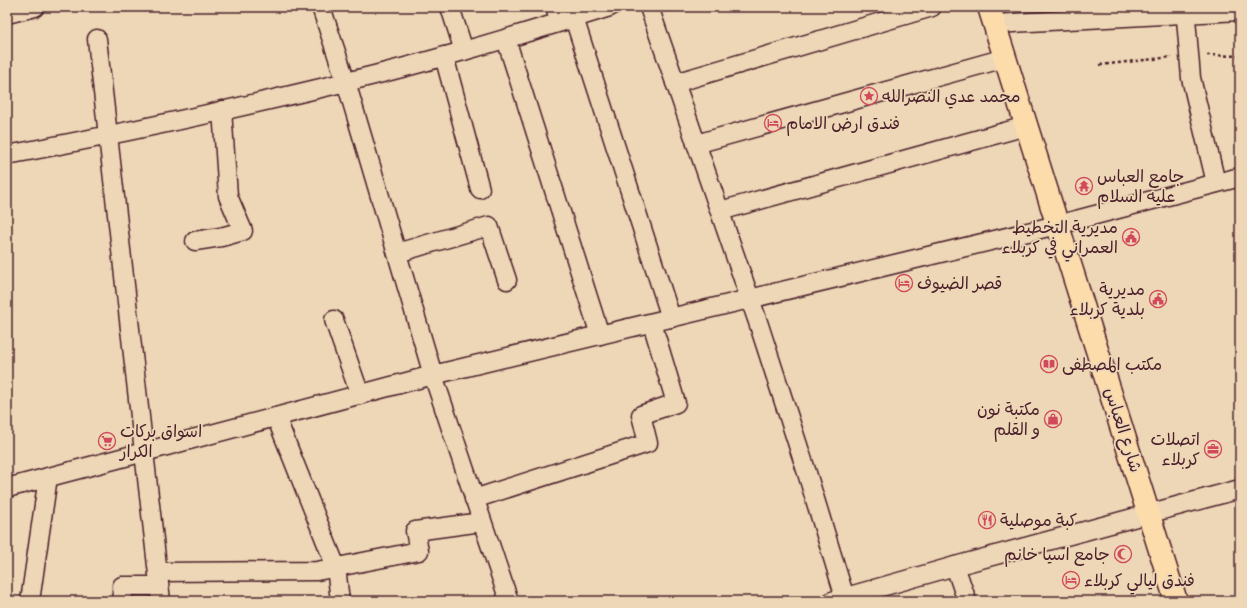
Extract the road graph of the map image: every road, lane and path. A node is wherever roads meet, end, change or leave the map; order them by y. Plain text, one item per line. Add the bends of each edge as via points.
1 (35, 7) edge
2 (321, 7) edge
3 (450, 7) edge
4 (610, 7) edge
5 (649, 7) edge
6 (932, 7) edge
7 (1185, 10) edge
8 (1240, 11) edge
9 (7, 14) edge
10 (991, 15) edge
11 (563, 16) edge
12 (97, 39) dead end
13 (506, 39) junction
14 (464, 50) junction
15 (444, 56) junction
16 (1005, 58) junction
17 (346, 82) junction
18 (675, 83) junction
19 (222, 110) junction
20 (1026, 126) junction
21 (108, 136) junction
22 (696, 144) junction
23 (7, 155) edge
24 (1240, 177) edge
25 (1216, 183) junction
26 (480, 189) dead end
27 (720, 211) junction
28 (1057, 225) junction
29 (195, 241) dead end
30 (397, 253) junction
31 (507, 280) dead end
32 (750, 299) junction
33 (671, 318) junction
34 (334, 320) dead end
35 (652, 323) junction
36 (600, 335) junction
37 (433, 375) junction
38 (360, 395) junction
39 (276, 417) junction
40 (144, 452) junction
41 (48, 477) junction
42 (7, 488) edge
43 (1240, 489) edge
44 (474, 499) junction
45 (1149, 513) junction
46 (482, 522) junction
47 (955, 566) junction
48 (336, 567) junction
49 (160, 587) edge
50 (841, 600) edge
51 (30, 601) edge
52 (123, 601) edge
53 (340, 601) edge
54 (509, 601) edge
55 (966, 601) edge
56 (1176, 601) edge

1 - 9 street
2 - 17 street
3 - 14 street
4 - 11 street
5 - 18 street
6 - 18 street
7 - 8 street
7 - 10 street
7 - 25 street via 1191,78
10 - 16 main road, شارع العباس
11 - 13 street
11 - 33 street
12 - 21 street
13 - 14 street
13 - 36 street
14 - 15 street
15 - 17 street
15 - 26 street
16 - 20 main road, شارع العباس
16 - 22 street
17 - 19 street
17 - 30 street
18 - 22 street
19 - 21 street
19 - 29 street via 228,196 243,231
20 - 27 street
20 - 28 main road, شارع العباس
21 - 23 street
21 - 40 street
22 - 27 street
24 - 25 street
25 - 28 street
27 - 32 street
28 - 32 street
28 - 45 main road, شارع العباس
30 - 31 street via 489,226
30 - 37 street
32 - 33 street
32 - 50 street via 807,473
33 - 35 street
34 - 38 street
35 - 36 street
35 - 44 street via 676,403 641,415 648,443
36 - 37 street
37 - 38 street
37 - 44 street
38 - 39 street
39 - 40 street
39 - 48 street
40 - 41 street
40 - 49 street
41 - 42 street
41 - 51 street
43 - 45 street
44 - 46 street
45 - 47 street
45 - 56 main road, شارع العباس
46 - 48 street via 415,531 419,551
46 - 54 street
47 - 50 street
47 - 55 street
48 - 49 street
48 - 53 street
49 - 52 street via 122,586

